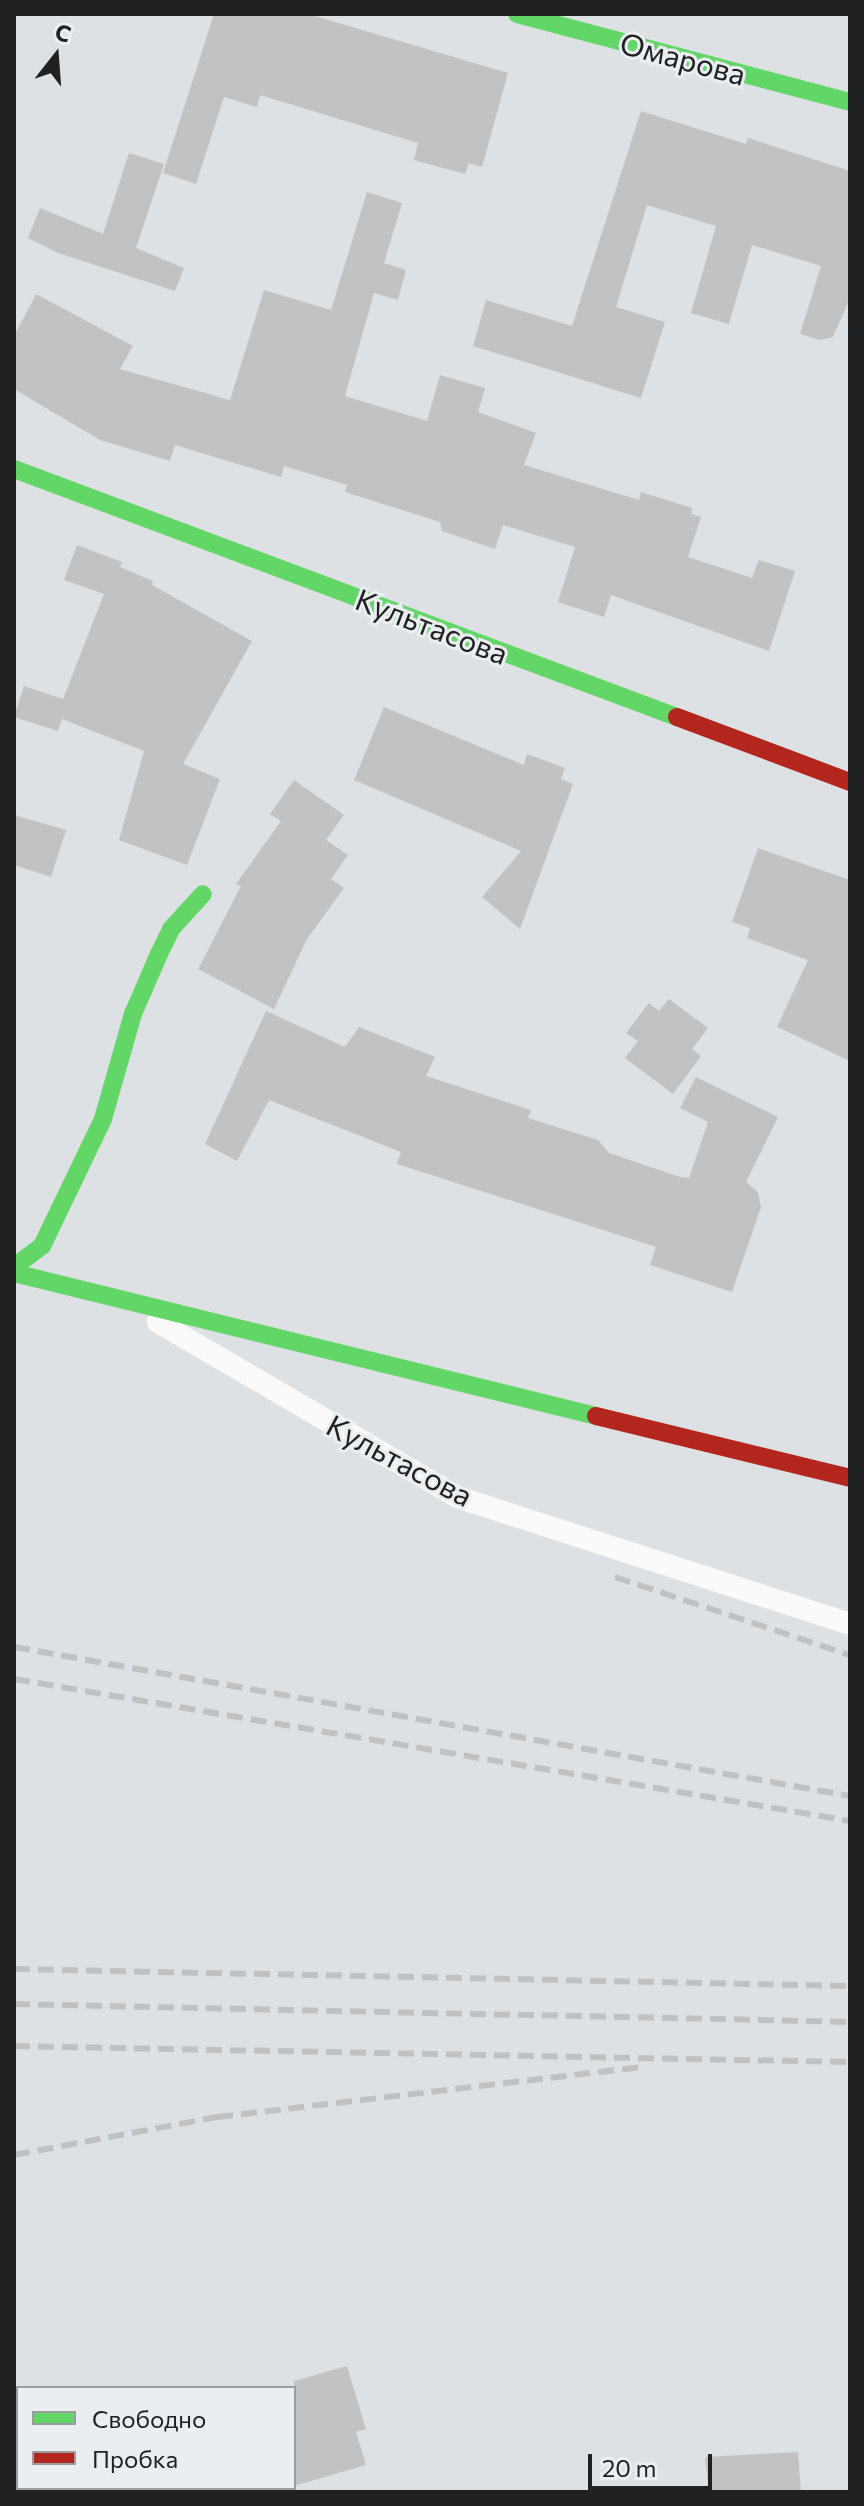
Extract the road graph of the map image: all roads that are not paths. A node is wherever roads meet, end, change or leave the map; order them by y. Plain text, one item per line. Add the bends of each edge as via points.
1 (517, 14) edge
2 (850, 102) edge
3 (14, 469) edge
4 (850, 782) edge
5 (203, 894) dead end
6 (14, 1267) edge
7 (14, 1273) edge
8 (122, 1302) junction
9 (850, 1478) edge
10 (850, 1624) edge

1 - 2 street, Омарова
3 - 4 street, Культасова
5 - 6 street via 171,929 159,954 133,1014 103,1119 42,1246
7 - 8 street, Культасова
8 - 9 street
8 - 10 lane, Культасова via 457,1497

